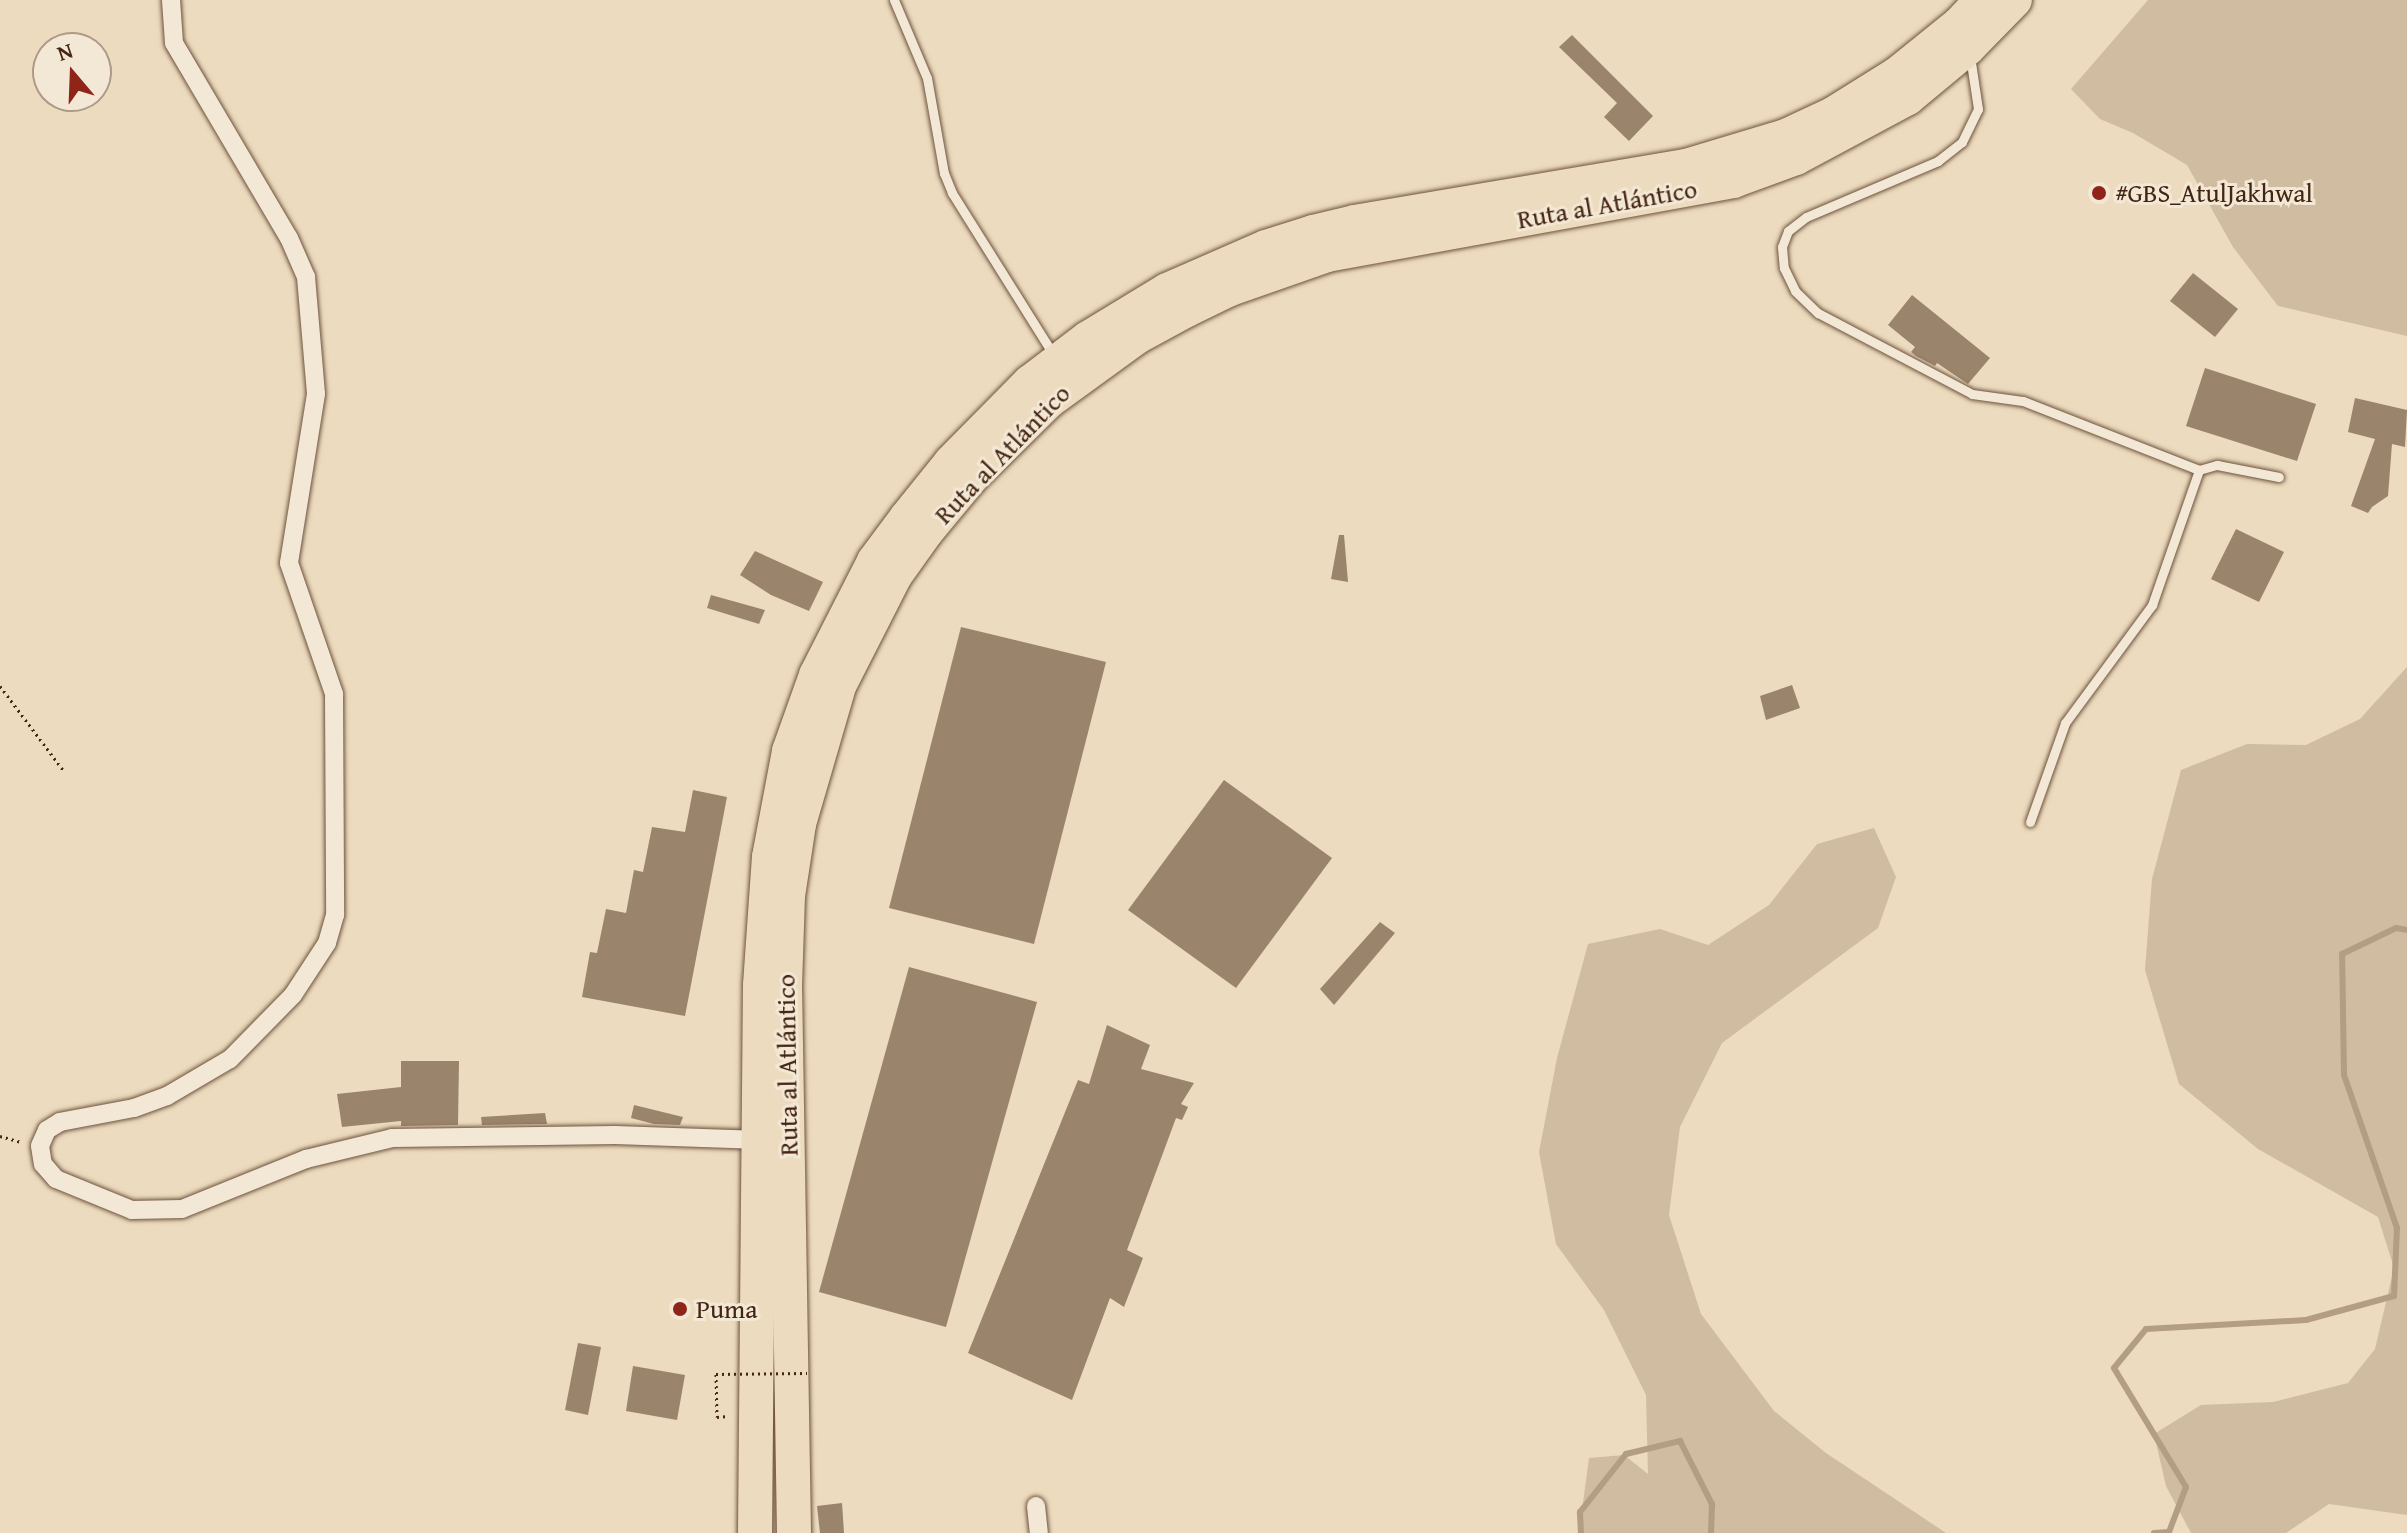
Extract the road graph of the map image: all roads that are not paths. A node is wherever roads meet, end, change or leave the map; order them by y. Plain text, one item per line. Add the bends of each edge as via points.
1 (171, 0) edge
2 (894, 0) edge
3 (1981, 0) edge
4 (2015, 0) edge
5 (1968, 48) junction
6 (1057, 361) junction
7 (2199, 470) junction
8 (2279, 477) dead end
9 (2030, 822) dead end
10 (761, 1140) junction
11 (756, 1416) junction
12 (1036, 1506) dead end
13 (755, 1533) edge
14 (784, 1533) edge
15 (794, 1533) edge
16 (1039, 1533) edge

1 - 10 street via 174,43 289,238 306,277 316,394 289,563 334,694 335,915 327,943 293,995 230,1059 167,1096 60,1122 47,1130 40,1146 43,1164 56,1179 132,1210 182,1209 306,1159 392,1138 615,1135
2 - 6 lane via 927,78 952,193
3 - 6 highway, Ruta al Atlántico via 1897,74 1786,136 1686,166 1313,232 1167,290
4 - 5 highway, Ruta al Atlántico
5 - 7 lane via 1978,109 1962,142 1938,161 1806,217 1788,231 1782,247 1784,268 1795,291 1818,313 1972,394 2023,401
5 - 15 highway, Ruta al Atlántico via 1908,98 1844,135 1733,181 1362,247 1230,289 1137,337 1084,372 972,477 927,531 895,576 839,686 806,798 788,896
6 - 10 highway, Ruta al Atlántico via 951,462 906,518 874,561 816,675 789,751 765,882
7 - 8 lane via 2217,465
7 - 9 lane via 2152,605 2065,723
10 - 11 highway, Ruta al Atlántico
11 - 13 highway, Ruta al Atlántico
11 - 14 highway via 767,1403 777,1403 783,1412
12 - 16 street

